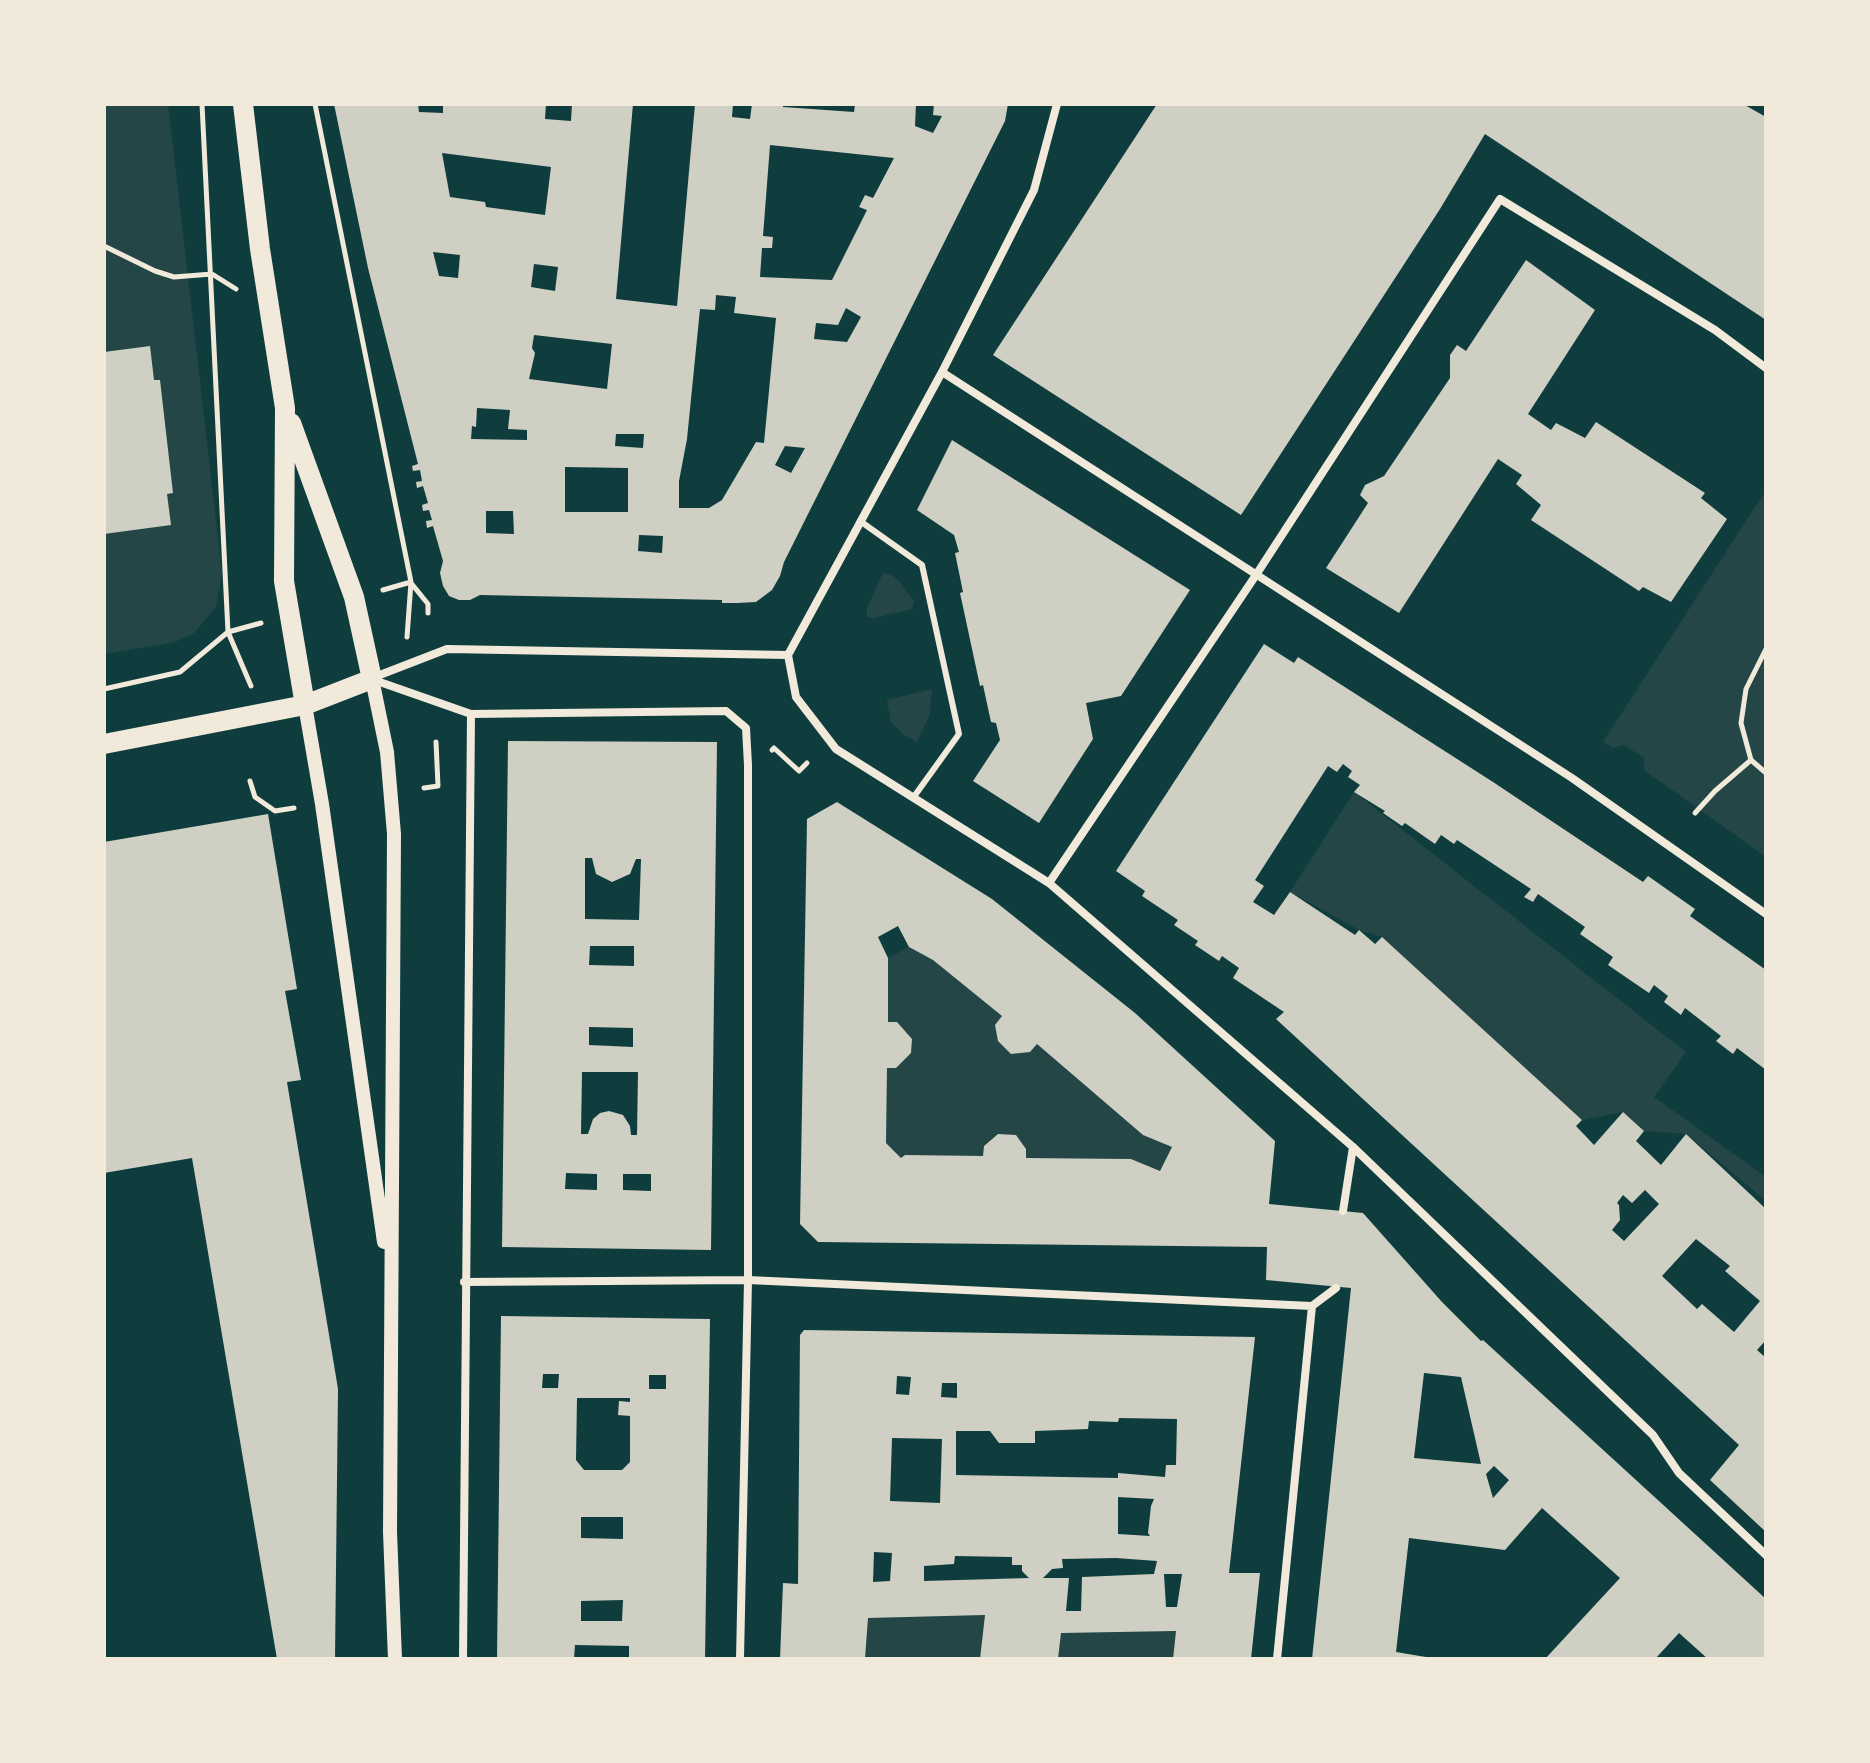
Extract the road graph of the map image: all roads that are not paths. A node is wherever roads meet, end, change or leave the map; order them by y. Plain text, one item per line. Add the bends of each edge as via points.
1 (243, 104) edge
2 (1057, 104) edge
3 (1766, 368) edge
4 (942, 372) junction
5 (285, 408) junction
6 (860, 521) junction
7 (1256, 575) junction
8 (788, 655) junction
9 (372, 679) junction
10 (305, 705) junction
11 (471, 714) junction
12 (104, 744) edge
13 (913, 798) junction
14 (1049, 883) junction
15 (1766, 914) edge
16 (1353, 1147) junction
17 (1343, 1211) dead end
18 (748, 1280) junction
19 (464, 1282) junction
20 (1336, 1288) dead end
21 (391, 1290) junction
22 (1312, 1306) junction
23 (1766, 1555) edge
24 (395, 1659) edge
25 (463, 1659) edge
26 (740, 1659) edge
27 (1277, 1659) edge

1 - 5 main road
2 - 4 street via 1034,190
3 - 7 street via 1715,330 1500,199
4 - 6 street
4 - 7 street
5 - 9 main road via 354,597
5 - 10 main road via 284,581
6 - 8 street
6 - 13 lane via 922,565 959,734
7 - 14 street
7 - 15 street via 1572,778
8 - 9 street via 447,649
8 - 13 street via 796,697 836,749
9 - 10 main road
9 - 11 street
9 - 21 street via 387,752 394,834
10 - 12 main road
10 - 21 street
11 - 18 street via 726,711 746,728
11 - 19 street
13 - 14 street
14 - 16 street
16 - 17 street
16 - 23 street via 1653,1435 1679,1473
18 - 19 street
18 - 22 street
18 - 26 street
19 - 25 street
20 - 22 street
21 - 24 street
22 - 27 street

